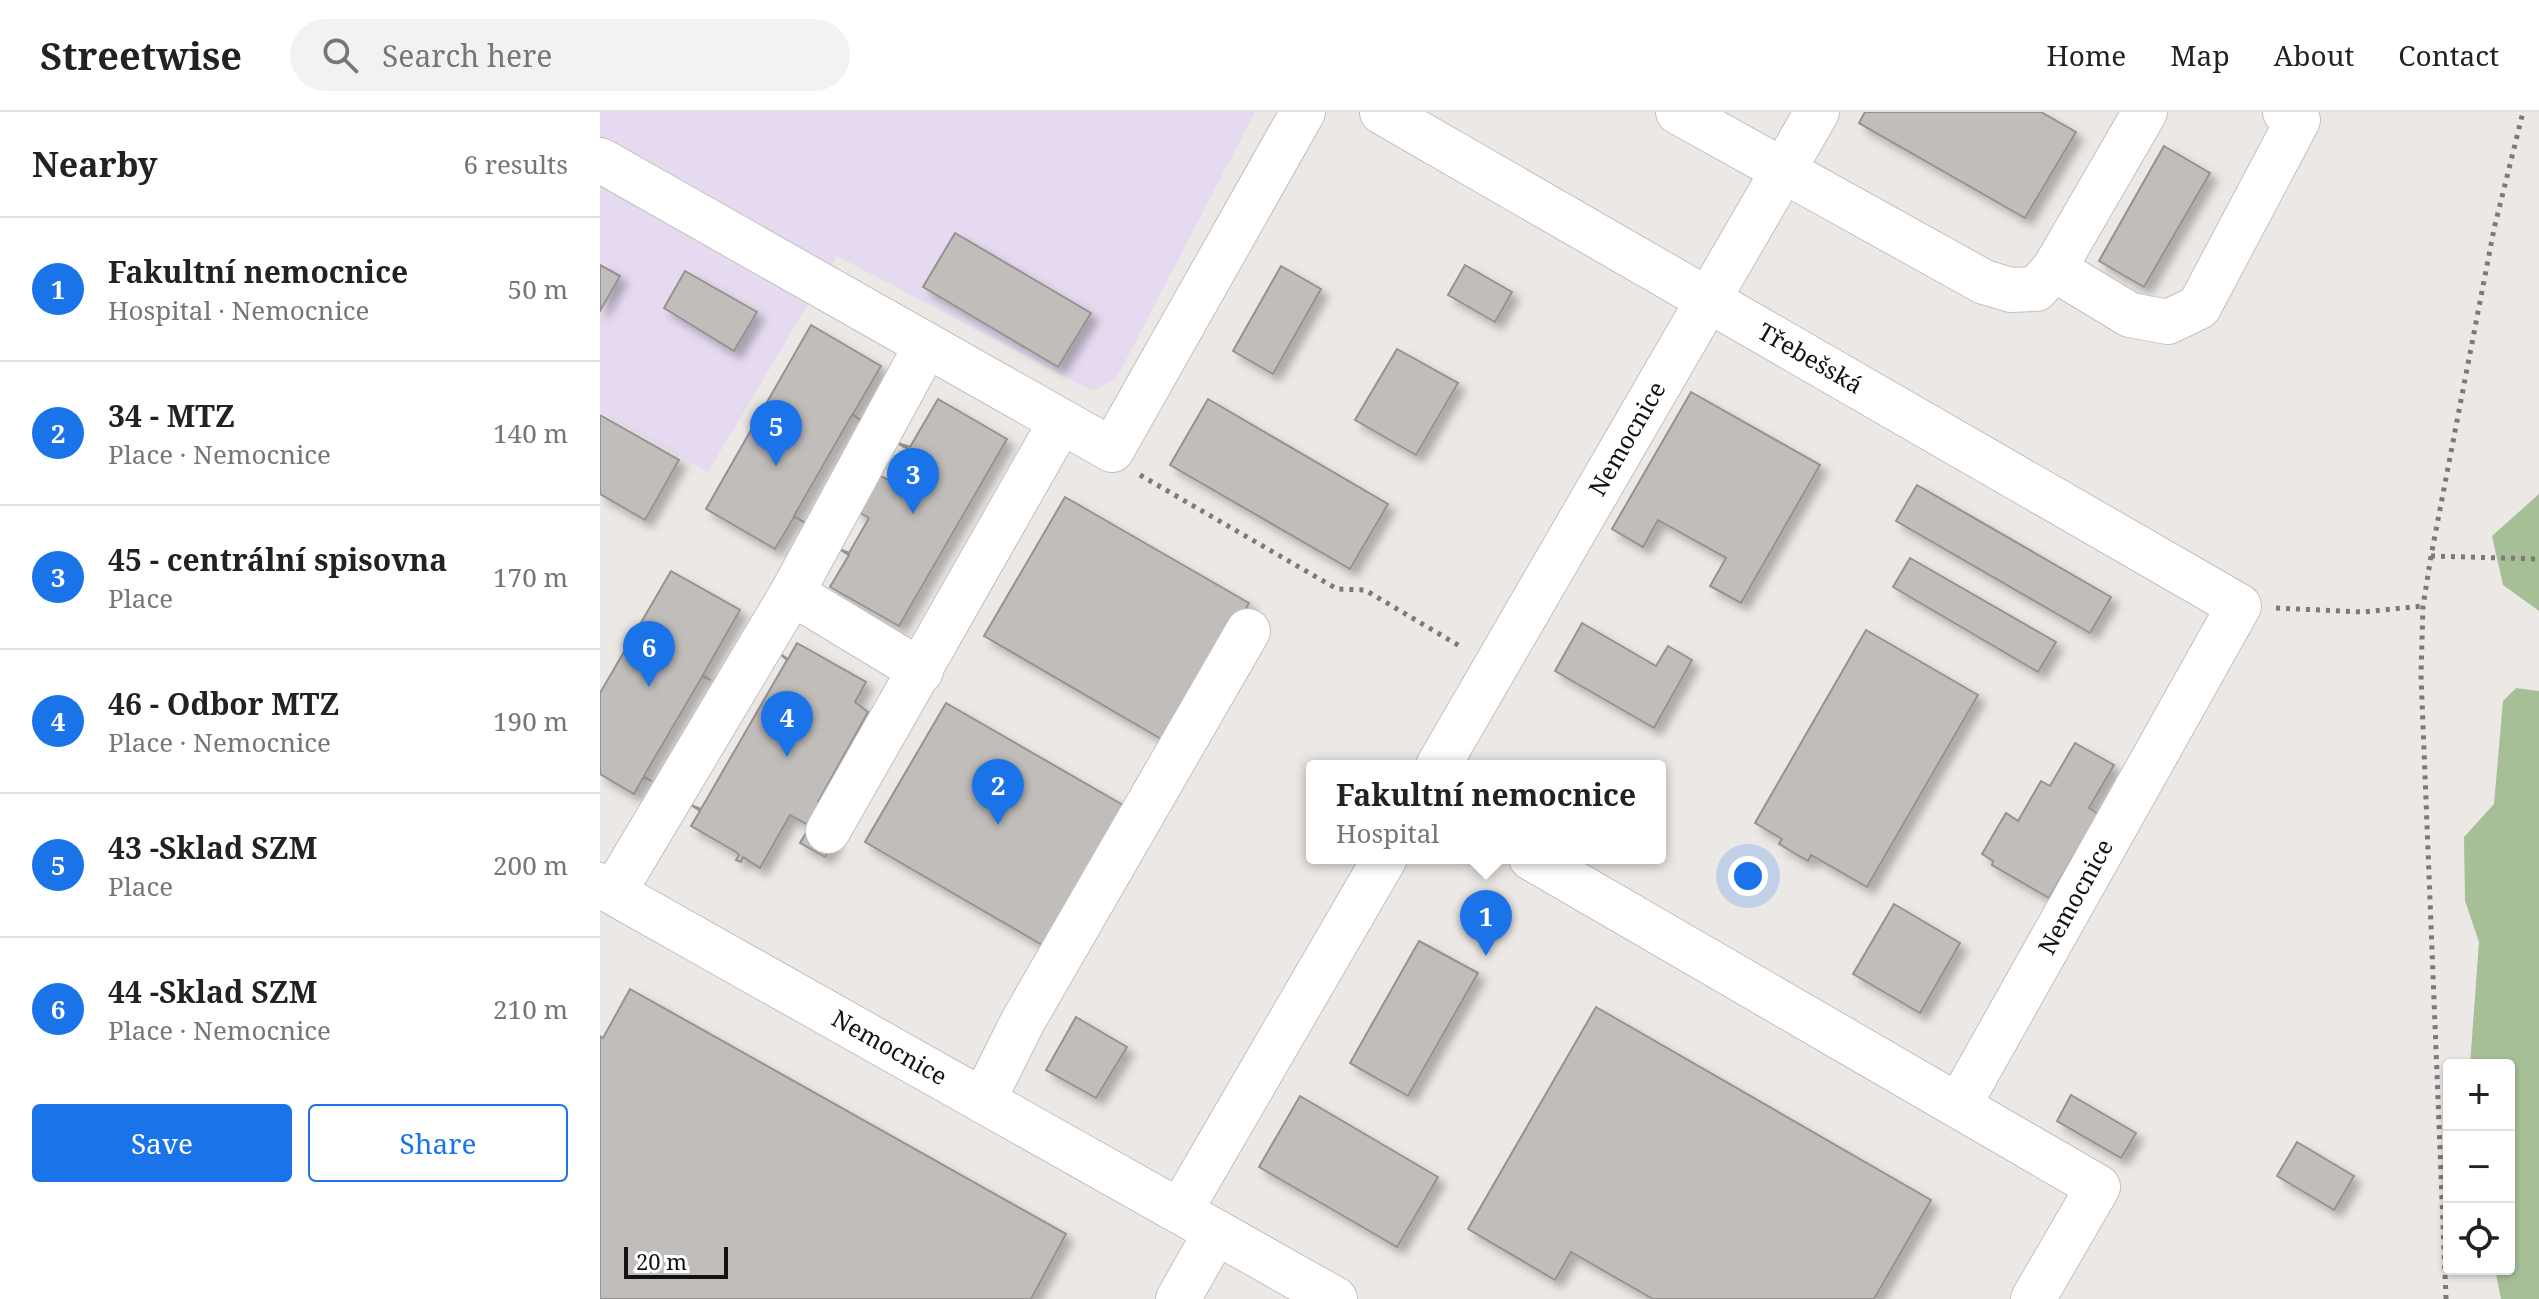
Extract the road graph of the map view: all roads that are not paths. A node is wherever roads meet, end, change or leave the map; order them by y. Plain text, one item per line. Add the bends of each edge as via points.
1 (1303, 112) edge
2 (1382, 112) edge
3 (1678, 112) edge
4 (1817, 112) edge
5 (2145, 112) edge
6 (2285, 112) edge
7 (600, 160) edge
8 (1783, 171) junction
9 (2054, 269) junction
10 (1708, 300) junction
11 (926, 346) junction
12 (1060, 423) junction
13 (792, 593) junction
14 (2239, 606) joint
15 (1248, 631) dead end
16 (921, 671) junction
17 (1442, 760) edge
18 (828, 831) dead end
19 (1382, 864) edge
20 (1541, 864) edge
21 (607, 888) edge
22 (983, 1101) junction
23 (1959, 1105) junction
24 (1198, 1222) junction
25 (1178, 1299) edge
26 (1335, 1299) edge
27 (2033, 1299) edge

1 - 12 street via 1112,450
2 - 10 street, Třebešská
3 - 8 street
4 - 8 street, Nemocnice
5 - 9 street
6 - 9 street via 2298,120 2199,307 2168,322 2130,315
7 - 11 street
8 - 9 street via 1984,282 2011,290 2036,289
8 - 10 street, Nemocnice
10 - 14 street, Třebešská
10 - 17 street, Nemocnice
11 - 12 street
11 - 13 street
12 - 16 street
13 - 16 street
13 - 21 street
14 - 23 street, Nemocnice
15 - 22 street via 1023,1021
16 - 18 street
19 - 24 street
20 - 23 street
21 - 22 street, Nemocnice
22 - 24 street, Nemocnice
23 - 27 street via 2098,1187
24 - 25 street
24 - 26 street, Nemocnice

